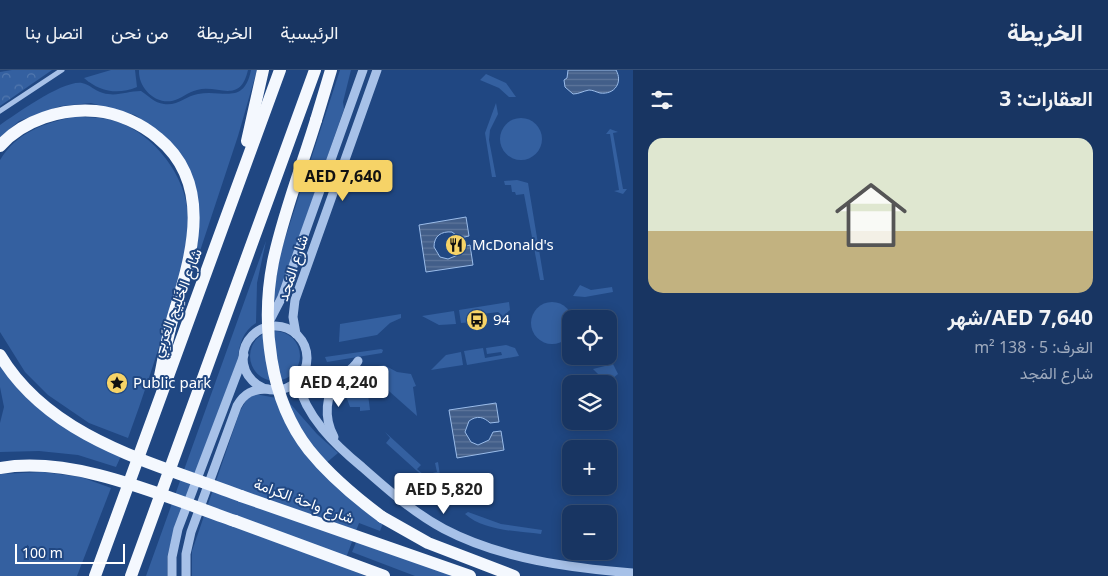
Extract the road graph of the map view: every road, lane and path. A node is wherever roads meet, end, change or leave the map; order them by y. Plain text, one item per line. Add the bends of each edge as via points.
1 (62, 70) edge
2 (263, 70) edge
3 (280, 70) edge
4 (315, 70) edge
5 (331, 70) edge
6 (363, 70) edge
7 (378, 70) edge
8 (0, 111) edge
9 (0, 146) edge
10 (237, 191) junction
11 (266, 327) junction
12 (296, 334) junction
13 (0, 354) edge
14 (244, 355) junction
15 (358, 361) dead end
16 (297, 380) junction
17 (268, 389) junction
18 (150, 423) junction
19 (352, 459) junction
20 (0, 468) edge
21 (633, 573) edge
22 (95, 576) edge
23 (131, 576) edge
24 (172, 576) edge
25 (186, 576) edge
26 (384, 576) edge
27 (470, 576) edge
28 (514, 576) edge

1 - 8 street
2 - 10 highway
3 - 10 highway, شارع الخَلِيج العَربِي
4 - 23 highway
5 - 28 highway, bridge via 274,261 268,313 271,356 286,408 308,449 355,496 382,517 428,544
6 - 11 street, شارع المَجد via 279,305
7 - 12 street, شارع المَجد via 295,300
9 - 18 highway via 13,134 51,115 97,111 140,125 152,133 171,150 184,171 193,205 192,247
10 - 18 highway, شارع الخَلِيج العَربِي
11 - 12 street via 282,327
11 - 14 street via 253,335
12 - 16 street via 302,340 307,356 303,373
13 - 27 highway, شارع واحة الكرامة, bridge via 30,396 72,427 114,448 240,496
14 - 17 street via 250,376
14 - 24 street via 178,529
15 - 19 street via 335,385 327,409 333,435
16 - 17 street via 284,388
16 - 19 street via 306,408
17 - 25 street via 251,391 237,406 190,538
18 - 22 highway, شارع الخَلِيج العَربِي
19 - 21 street via 406,505 446,530 468,539 549,562
20 - 26 highway, bridge via 43,466 83,471 235,521

